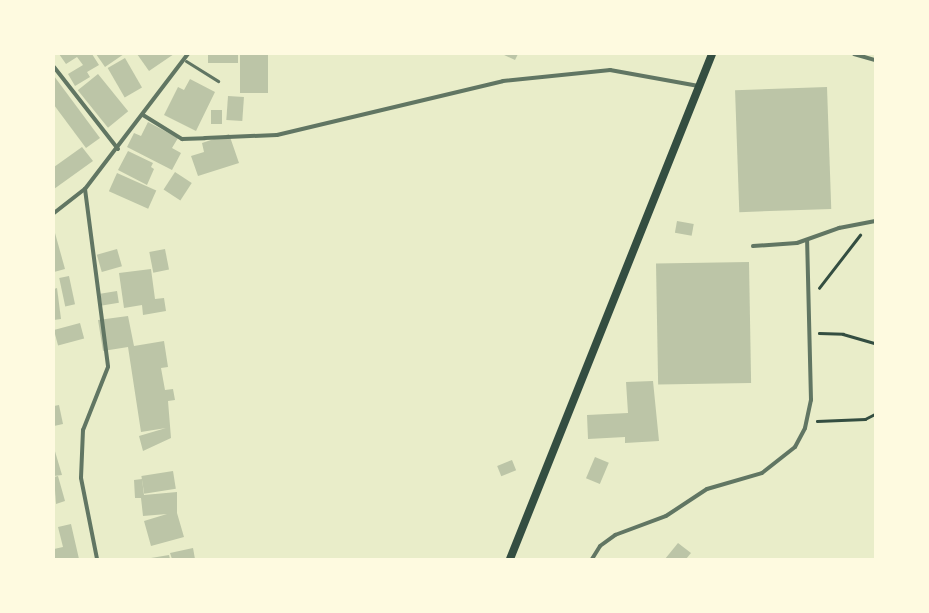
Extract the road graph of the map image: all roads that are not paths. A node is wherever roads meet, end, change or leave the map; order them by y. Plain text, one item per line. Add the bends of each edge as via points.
1 (188, 54) edge
2 (712, 54) edge
3 (854, 54) edge
4 (875, 60) edge
5 (186, 61) junction
6 (54, 67) edge
7 (218, 81) dead end
8 (699, 86) junction
9 (143, 115) junction
10 (118, 149) junction
11 (85, 189) junction
12 (54, 213) edge
13 (873, 221) edge
14 (807, 240) junction
15 (753, 246) dead end
16 (97, 559) edge
17 (510, 559) edge
18 (592, 559) edge

1 - 5 street
2 - 8 main road
3 - 4 street
5 - 7 lane
5 - 9 street
6 - 10 street
8 - 9 street via 610,70 533,78 503,82 277,135 182,139
8 - 17 main road
9 - 10 street
10 - 11 street
11 - 12 street
11 - 16 street via 108,367 83,430 81,478
13 - 14 street via 840,228
14 - 15 street
14 - 18 street via 809,418 795,447 771,468 707,489 666,516 615,535 600,546

